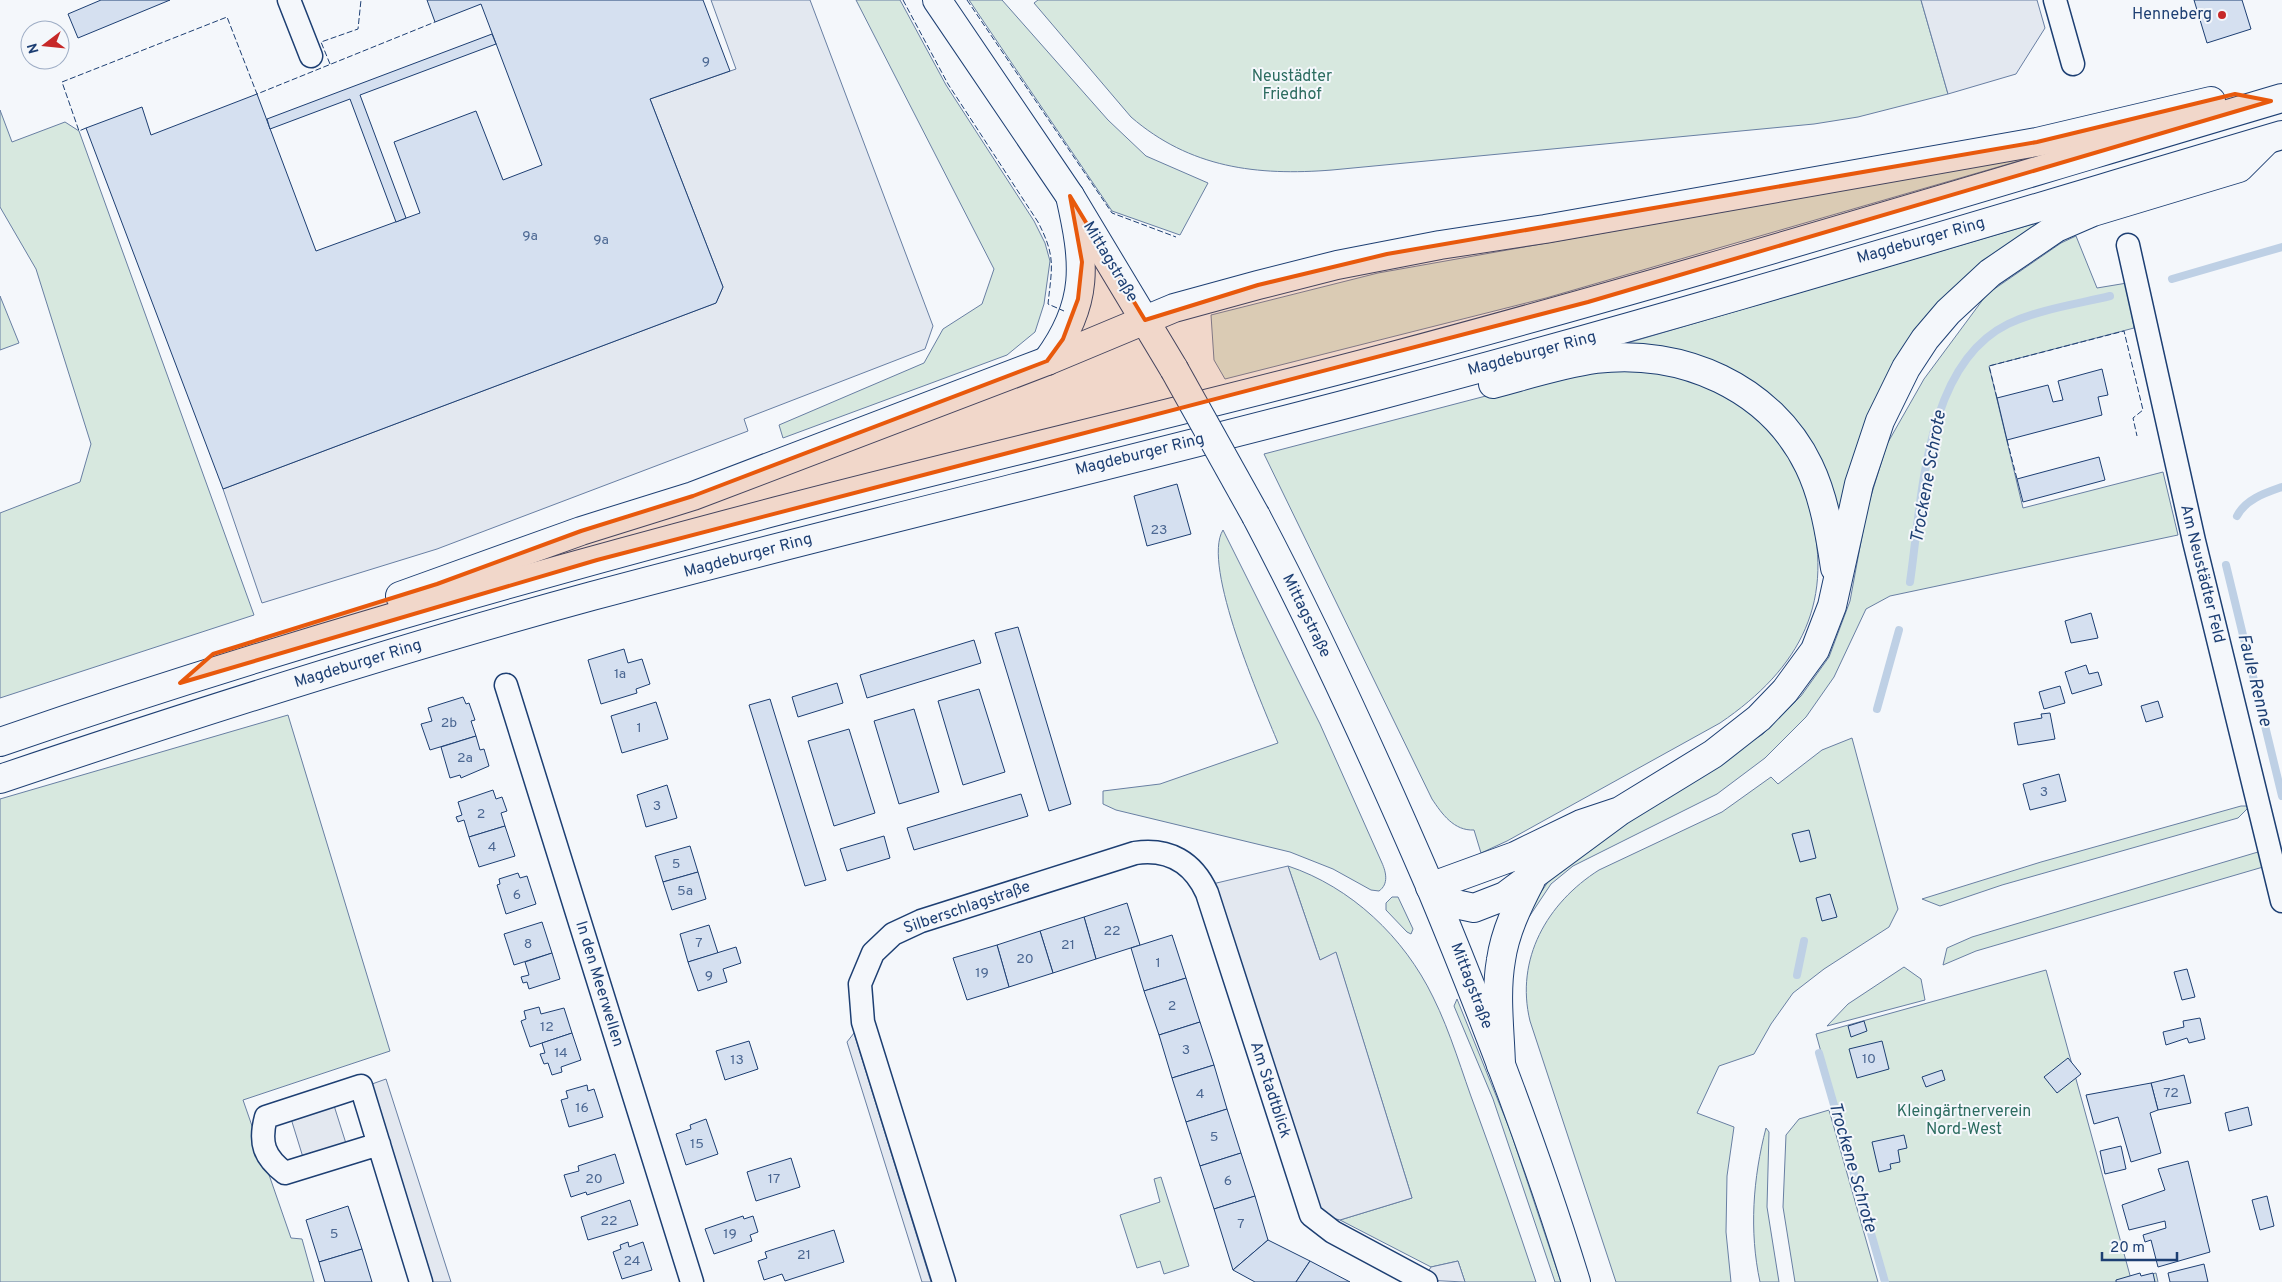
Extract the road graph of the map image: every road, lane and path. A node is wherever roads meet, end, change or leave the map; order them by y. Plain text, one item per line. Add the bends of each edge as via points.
1 (289, 0) edge
2 (937, 0) edge
3 (2055, 0) edge
4 (311, 56) dead end
5 (2073, 64) dead end
6 (2276, 100) edge
7 (2276, 136) edge
8 (1070, 196) junction
9 (2128, 246) dead end
10 (1145, 320) junction
11 (1047, 360) junction
12 (1374, 397) junction
13 (1836, 587) junction
14 (180, 683) junction
15 (506, 685) dead end
16 (0, 742) edge
17 (0, 779) edge
18 (1620, 812) junction
19 (1168, 854) joint
20 (1532, 878) junction
21 (1430, 887) junction
22 (2282, 901) edge
23 (1501, 1065) junction
24 (379, 1144) junction
25 (421, 1282) edge
26 (692, 1282) edge
27 (944, 1282) edge
28 (1426, 1282) edge
29 (1576, 1282) edge

1 - 4 street
2 - 8 main road, Mittagstraße
3 - 5 street
6 - 10 main road via 2235,94 2037,142 1387,254 1258,285 1174,308
6 - 14 main road, Magdeburger Ring via 1588,302 1387,357 788,508 478,592
7 - 12 main road, Magdeburger Ring via 1608,333
7 - 13 main road via 2238,168 2092,212 2056,228 2002,264 1958,302 1925,339 1891,394 1859,484
8 - 10 main road, Mittagstraße
8 - 11 main road via 1082,262 1078,299 1063,339
9 - 22 street, Am Neustädter Feld via 2194,541
10 - 11 main road
10 - 21 main road, Mittagstraße, bridge via 1256,516 1364,735
11 - 14 main road via 693,496 581,531 438,584 213,654
12 - 13 main road via 1417,403 1597,359 1651,359 1702,370 1756,400 1781,423 1797,444 1821,498 1833,553
12 - 17 main road, Magdeburger Ring via 900,516 496,623 199,713
13 - 18 main road via 1826,626 1815,650 1773,705 1713,754
14 - 16 main road, Magdeburger Ring
15 - 26 street, In den Meerwellen
18 - 20 main road
18 - 21 main road via 1581,824 1515,856
19 - 27 street, Silberschlagstraße via 1135,853 921,921 893,934 873,953 860,984 863,1022
19 - 28 street, Am Stadtblick via 1191,867 1207,893 1311,1215 1332,1232
20 - 21 main road via 1505,896 1474,908 1446,902
20 - 23 main road via 1510,925 1501,959 1498,986
21 - 23 main road, Mittagstraße
23 - 29 main road, Mittagstraße
24 - 24 street via 361,1086 266,1117 262,1130 264,1147 272,1163 285,1173
24 - 25 street

